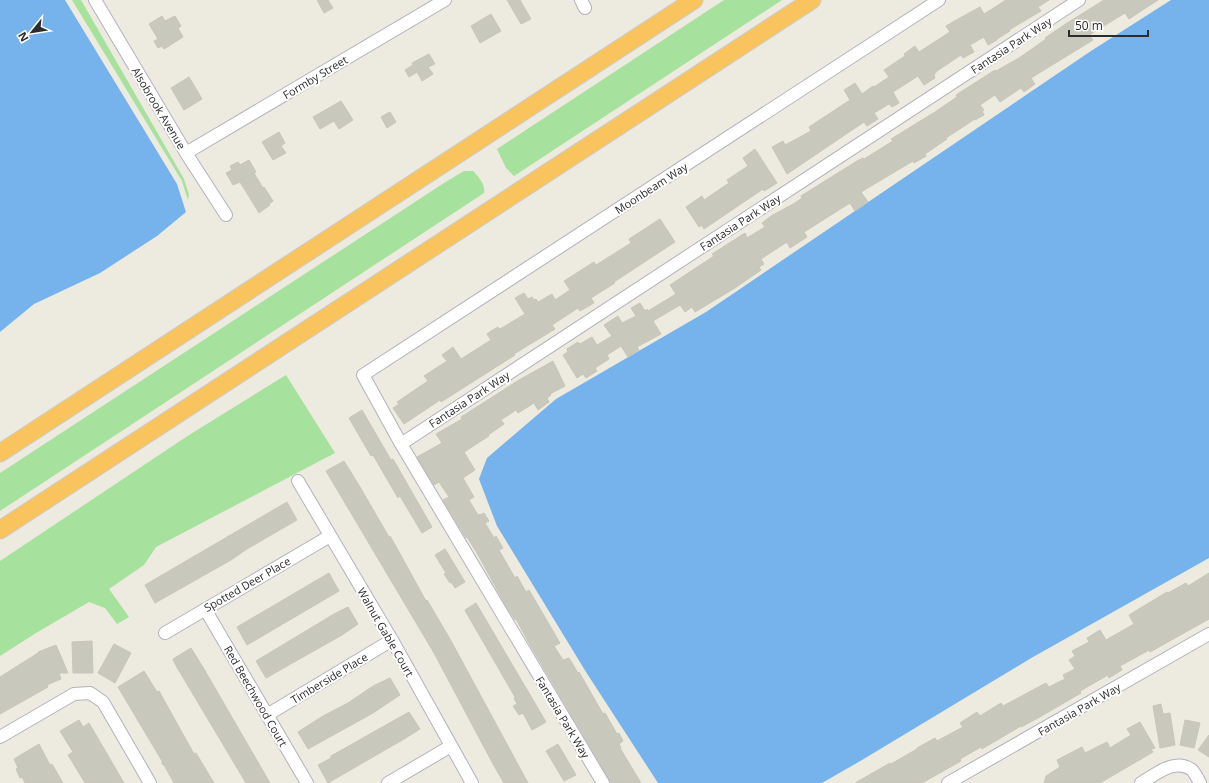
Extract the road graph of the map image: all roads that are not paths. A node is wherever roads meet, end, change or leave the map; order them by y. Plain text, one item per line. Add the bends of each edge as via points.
1 (95, 0) edge
2 (445, 0) edge
3 (694, 0) edge
4 (812, 0) edge
5 (939, 0) edge
6 (1079, 0) edge
7 (186, 153) junction
8 (226, 215) dead end
9 (363, 375) joint
10 (401, 444) junction
11 (0, 453) edge
12 (298, 481) dead end
13 (0, 530) edge
14 (330, 536) junction
15 (205, 609) junction
16 (165, 633) dead end
17 (1209, 634) edge
18 (392, 640) junction
19 (267, 715) junction
20 (0, 737) edge
21 (452, 746) junction
22 (150, 783) edge
23 (307, 783) edge
24 (388, 783) edge
25 (472, 783) edge
26 (603, 783) edge
27 (948, 783) edge
28 (1141, 783) edge
29 (1200, 783) edge

1 - 7 street, Alsobrook Avenue
2 - 7 street, Formby Street
3 - 11 highway
4 - 13 highway
5 - 9 street, Moonbeam Way
6 - 10 street, Fantasia Park Way
7 - 8 street, Alsobrook Avenue
9 - 10 street, Fantasia Park Way
10 - 26 street, Fantasia Park Way
12 - 14 street, Walnut Gable Court
14 - 15 street, Spotted Deer Place
14 - 18 street, Walnut Gable Court
15 - 16 street, Spotted Deer Place
15 - 19 street, Red Beechwood Court
17 - 27 street, Fantasia Park Way
18 - 19 street, Timberside Place
18 - 21 street, Walnut Gable Court
19 - 23 street, Red Beechwood Court
20 - 22 street via 74,694 90,693 103,702
21 - 24 street
21 - 25 street, Walnut Gable Court
28 - 29 street via 1172,765 1182,765 1193,770

